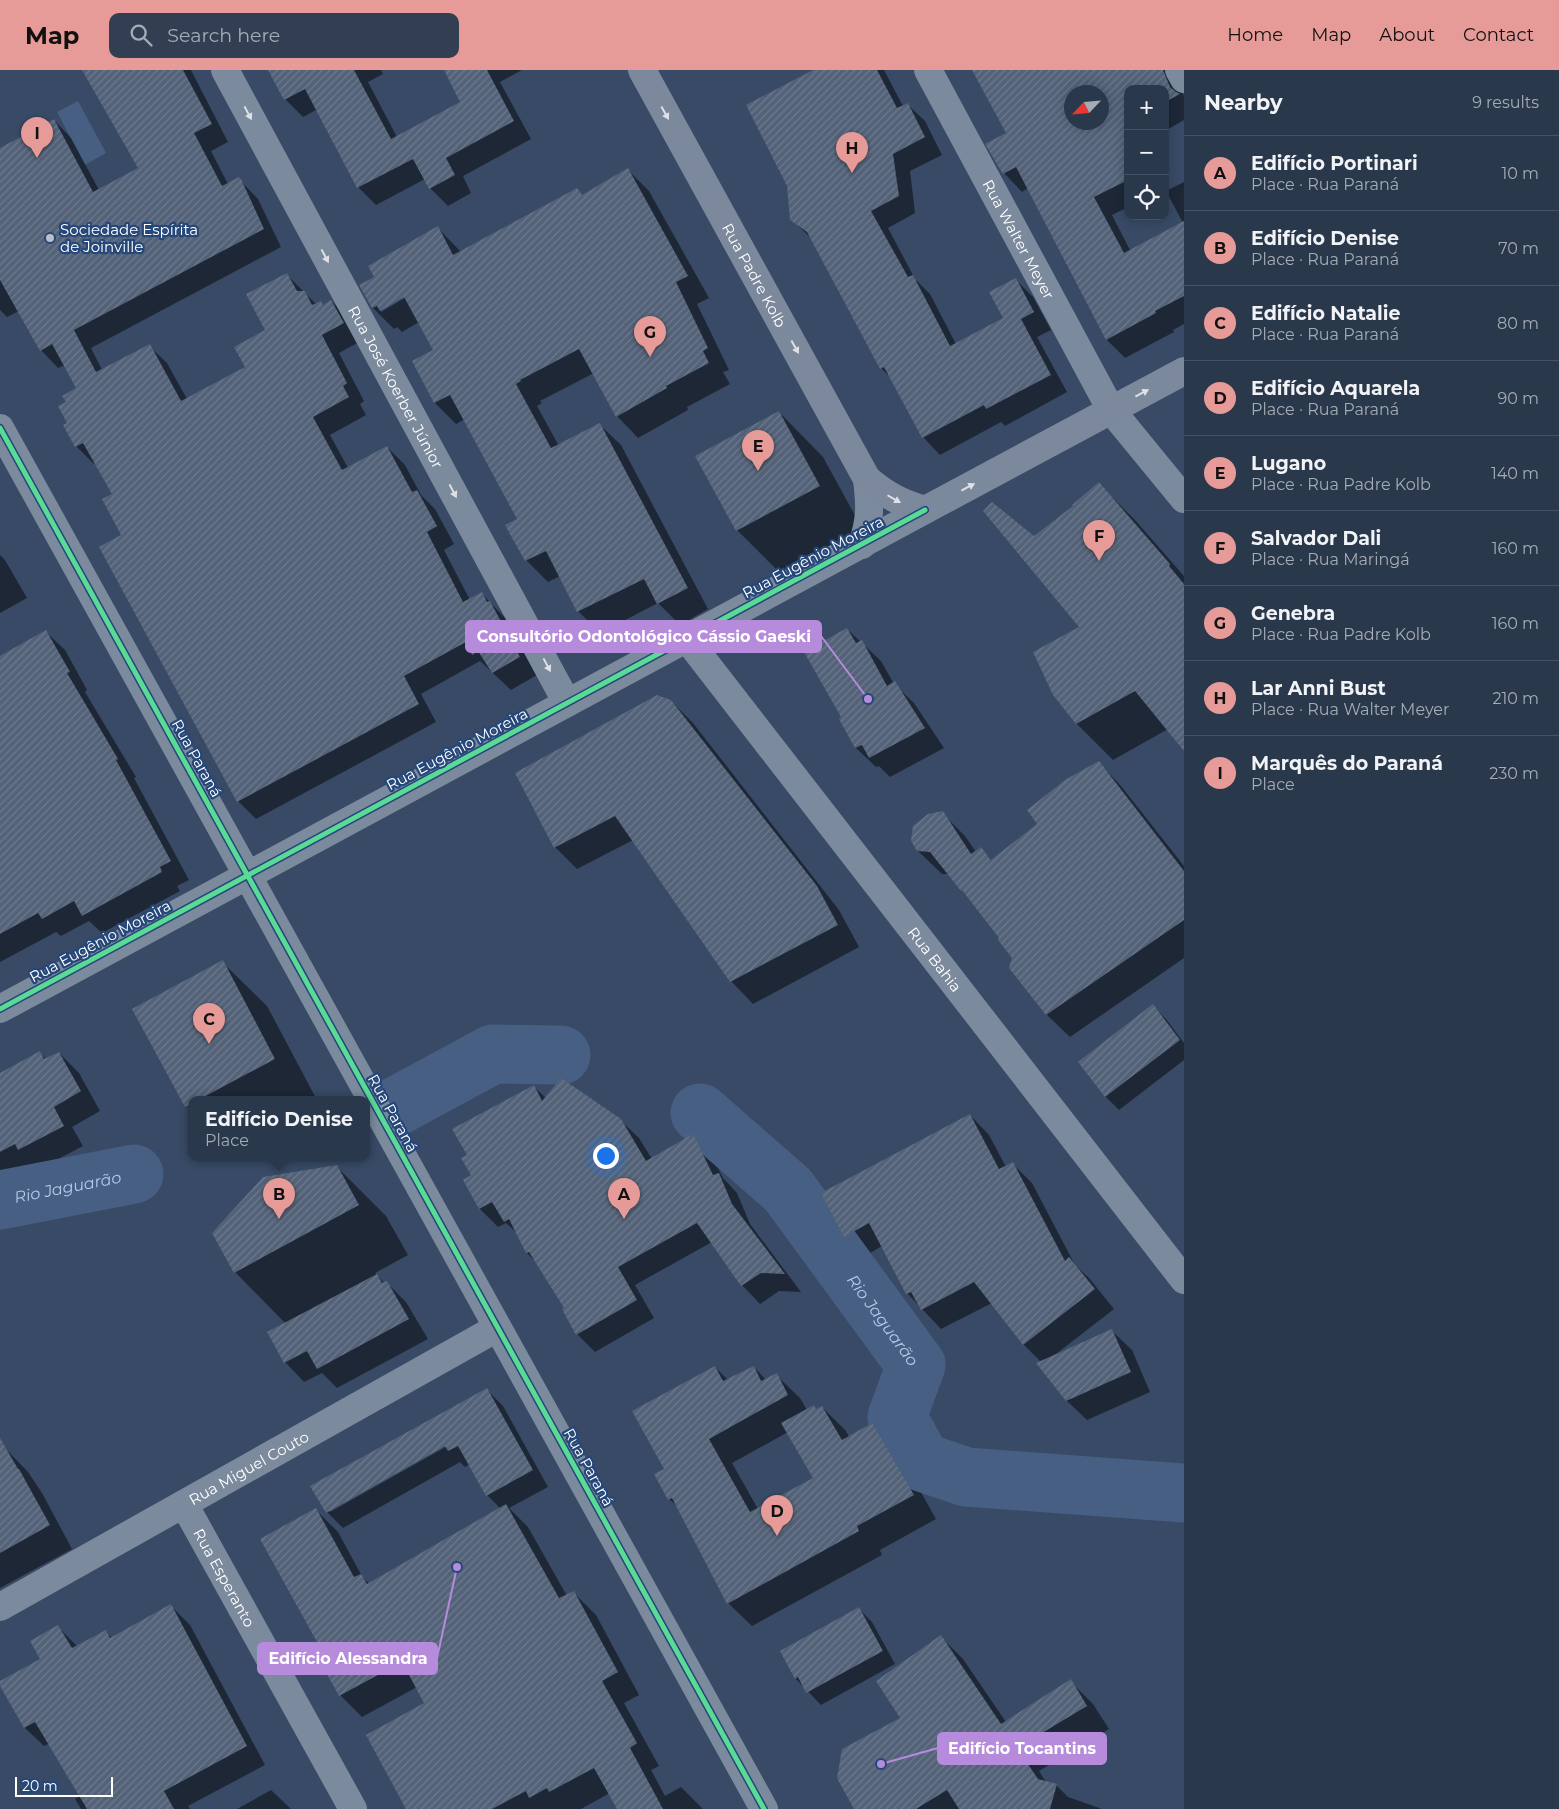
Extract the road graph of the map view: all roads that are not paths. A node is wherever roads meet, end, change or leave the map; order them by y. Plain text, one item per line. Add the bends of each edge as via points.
1 (225, 70) edge
2 (642, 70) edge
3 (928, 70) edge
4 (1179, 70) edge
5 (1184, 79) edge
6 (1184, 371) edge
7 (1111, 410) junction
8 (0, 428) edge
9 (867, 479) junction
10 (1184, 499) edge
11 (925, 510) junction
12 (862, 545) junction
13 (687, 639) junction
14 (567, 704) junction
15 (248, 876) junction
16 (0, 1009) edge
17 (369, 1096) edge
18 (370, 1097) edge
19 (1184, 1280) edge
20 (497, 1328) junction
21 (184, 1504) junction
22 (0, 1607) edge
23 (353, 1809) edge
24 (764, 1809) edge

1 -> 14 street, Rua José Koerber Júnior
2 -> 9 main road, Rua Padre Kolb
3 - 7 street, Rua Walter Meyer
4 - 5 street
7 -> 6 main road, Rua Eugênio Moreira
7 - 10 street, Rua Walter Meyer
11 -> 7 main road, Rua Eugênio Moreira
8 - 15 street, Rua Paraná
9 -> 11 main road, Rua Padre Kolb via 903,504
9 - 12 street, Rua Padre Kolb via 870,506
11 - 12 street, Rua Eugênio Moreira
12 - 13 street, Rua Eugênio Moreira
13 - 14 street, Rua Eugênio Moreira
13 - 19 street, Rua Bahia
14 - 15 street, Rua Eugênio Moreira
15 - 16 street, Rua Eugênio Moreira
15 - 17 street, Rua Paraná
18 - 20 street, Rua Paraná
20 - 21 street, Rua Miguel Couto
20 - 24 street, Rua Paraná
21 - 22 street, Rua Miguel Couto
21 - 23 street, Rua Esperanto

